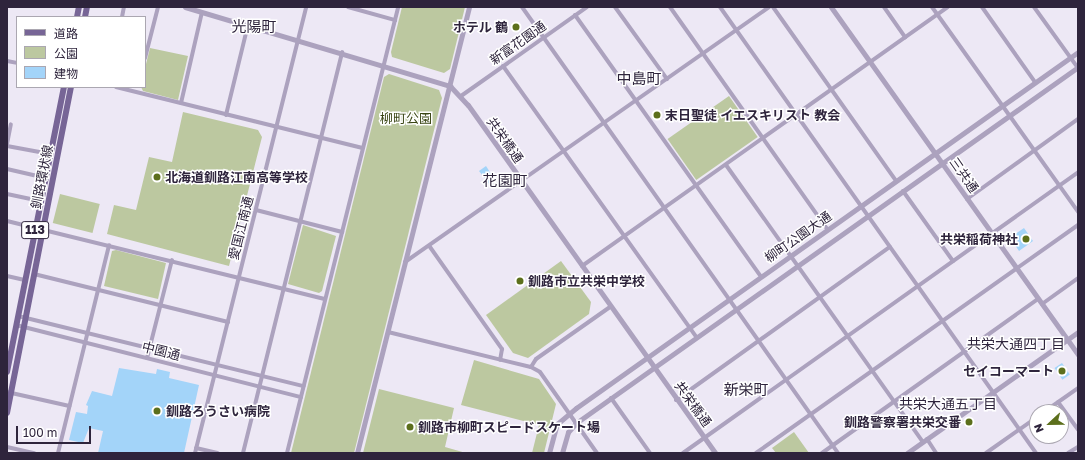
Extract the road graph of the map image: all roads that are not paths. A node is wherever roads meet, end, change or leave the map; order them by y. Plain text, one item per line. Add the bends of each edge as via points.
1 (158, 7) edge
2 (185, 7) edge
3 (306, 7) edge
4 (351, 7) edge
5 (398, 7) edge
6 (469, 7) edge
7 (522, 7) edge
8 (587, 7) edge
9 (614, 7) edge
10 (670, 7) edge
11 (720, 7) edge
12 (769, 7) edge
13 (774, 7) edge
14 (831, 7) edge
15 (884, 7) edge
16 (932, 7) edge
17 (948, 7) edge
18 (982, 7) edge
19 (1034, 7) edge
20 (195, 8) edge
21 (202, 12) junction
22 (938, 15) junction
23 (575, 16) junction
24 (395, 20) junction
25 (248, 25) junction
26 (736, 30) junction
27 (905, 37) junction
28 (544, 38) junction
29 (298, 39) junction
30 (342, 52) junction
31 (1078, 52) edge
32 (146, 54) edge
33 (703, 54) junction
34 (1070, 57) junction
35 (870, 62) junction
36 (384, 64) junction
37 (503, 66) junction
38 (1078, 68) edge
39 (667, 79) junction
40 (1035, 82) junction
41 (450, 86) junction
42 (64, 88) edge
43 (71, 88) edge
44 (120, 88) edge
45 (138, 88) edge
46 (832, 90) junction
47 (137, 92) junction
48 (461, 96) junction
49 (636, 101) junction
50 (181, 103) junction
51 (1002, 106) junction
52 (226, 115) junction
53 (796, 116) junction
54 (1009, 117) junction
55 (1078, 119) edge
56 (605, 123) junction
57 (11, 124) dead end
58 (276, 127) junction
59 (320, 138) junction
60 (763, 139) junction
61 (7, 145) edge
62 (363, 148) junction
63 (1034, 151) junction
64 (564, 152) junction
65 (935, 153) junction
66 (50, 154) junction
67 (942, 163) junction
68 (726, 165) junction
69 (7, 169) edge
70 (1078, 172) edge
71 (46, 178) junction
72 (896, 181) junction
73 (522, 182) junction
74 (696, 186) junction
75 (1059, 186) junction
76 (903, 191) junction
77 (7, 194) edge
78 (967, 199) junction
79 (41, 201) junction
80 (861, 206) junction
81 (664, 209) junction
82 (256, 210) junction
83 (1078, 212) edge
84 (868, 216) junction
85 (7, 221) edge
86 (300, 222) junction
87 (1078, 225) edge
88 (36, 227) junction
89 (43, 229) junction
90 (828, 230) junction
91 (342, 232) junction
92 (991, 233) junction
93 (624, 237) junction
94 (108, 245) junction
95 (430, 247) junction
96 (890, 247) junction
97 (791, 256) junction
98 (172, 260) junction
99 (953, 261) junction
100 (405, 262) junction
101 (582, 266) junction
102 (797, 266) junction
103 (1017, 269) junction
104 (34, 274) junction
105 (7, 276) edge
106 (240, 276) junction
107 (761, 277) junction
108 (1078, 278) edge
109 (25, 280) junction
110 (918, 286) junction
111 (283, 288) junction
112 (98, 289) junction
113 (819, 297) junction
114 (325, 299) junction
115 (1038, 299) junction
116 (729, 300) junction
117 (161, 304) junction
118 (1042, 304) junction
119 (610, 307) junction
120 (736, 310) junction
121 (18, 316) junction
122 (26, 318) junction
123 (943, 321) junction
124 (228, 322) junction
125 (16, 325) junction
126 (24, 327) junction
127 (690, 329) junction
128 (388, 332) junction
129 (1078, 332) edge
130 (87, 333) junction
131 (848, 336) junction
132 (697, 338) junction
133 (1067, 340) junction
134 (759, 341) junction
135 (84, 342) junction
136 (149, 349) junction
137 (965, 352) junction
138 (1078, 355) edge
139 (147, 358) junction
140 (647, 359) junction
141 (8, 360) edge
142 (500, 360) junction
143 (217, 366) junction
144 (531, 367) junction
145 (653, 368) junction
146 (873, 371) junction
147 (7, 372) edge
148 (215, 375) junction
149 (260, 376) junction
150 (786, 380) junction
151 (258, 386) junction
152 (304, 386) junction
153 (1078, 388) edge
154 (9, 392) edge
155 (993, 392) junction
156 (301, 396) junction
157 (611, 398) junction
158 (676, 400) junction
159 (895, 402) junction
160 (1058, 402) junction
161 (1055, 404) edge
162 (69, 406) junction
163 (7, 413) edge
164 (569, 413) junction
165 (811, 414) junction
166 (576, 423) junction
167 (1029, 423) edge
168 (1020, 429) junction
169 (1078, 430) edge
170 (704, 438) junction
171 (925, 440) junction
172 (833, 445) junction
173 (7, 446) edge
174 (1078, 447) edge
175 (196, 448) junction
176 (34, 453) edge
177 (58, 453) edge
178 (195, 453) edge
179 (217, 453) edge
180 (242, 453) edge
181 (287, 453) edge
182 (357, 453) edge
183 (549, 453) edge
184 (562, 453) edge
185 (597, 453) edge
186 (650, 453) edge
187 (683, 453) edge
188 (715, 453) edge
189 (756, 453) edge
190 (822, 453) edge
191 (838, 453) edge
192 (907, 453) edge
193 (936, 453) edge
194 (986, 453) edge
195 (1036, 453) edge
196 (1068, 453) edge

1 - 32 street
2 - 20 street, 共栄橋通
3 - 29 street, 愛国江南通
4 - 24 street
5 - 24 street
6 - 41 street
7 - 28 street
8 - 23 street, 新富花園通
9 - 39 street
10 - 33 street
11 - 26 street
12 - 26 street
13 - 46 street
14 - 35 street, 三共通
15 - 27 street
16 - 22 street
17 - 22 street
18 - 40 street
19 - 34 street
20 - 21 street, 共栄橋通
21 - 25 street, 共栄橋通
21 - 50 street
22 - 27 street
22 - 51 street
23 - 28 street, 新富花園通
23 - 49 street
24 - 36 street
25 - 29 street, 共栄橋通
25 - 52 street
26 - 33 street
26 - 53 street
27 - 35 street
28 - 37 street, 新富花園通
28 - 56 street
29 - 30 street, 共栄橋通
29 - 58 street, 愛国江南通
30 - 36 street, 共栄橋通
30 - 59 street
31 - 34 street, 柳町公園大通
33 - 39 street
33 - 60 street
34 - 38 street
34 - 40 street, 柳町公園大通
35 - 46 street
35 - 65 street, 三共通
36 - 41 street, 共栄橋通
36 - 62 street
37 - 48 street, 新富花園通
37 - 64 street
38 - 54 street, 柳町公園大通
39 - 49 street
40 - 51 street, 柳町公園大通
41 - 48 street, 共栄橋通
41 - 100 street
42 - 66 main road, 釧路環状線 / 113
43 - 89 main road, 釧路環状線 / 113
44 - 47 street
45 - 47 street
46 - 53 street
46 - 72 street
47 - 50 street
48 - 73 street, 共栄橋通
49 - 56 street
49 - 74 street
50 - 52 street
51 - 54 street
51 - 65 street, 柳町公園大通
52 - 58 street
53 - 60 street
53 - 80 street
54 - 63 street
54 - 67 street, 柳町公園大通
55 - 63 street
56 - 64 street
56 - 81 street
57 - 61 street
58 - 59 street
58 - 82 street, 愛国江南通
59 - 62 street
59 - 86 street
60 - 68 street
60 - 90 street
61 - 66 street
62 - 91 street
63 - 75 street
63 - 78 street
64 - 73 street
64 - 93 street
65 - 67 street, 三共通
65 - 72 street, 柳町公園大通
66 - 71 main road, 釧路環状線 / 113
67 - 76 street, 柳町公園大通
67 - 78 street, 三共通
68 - 74 street
68 - 97 street
69 - 71 street
70 - 75 street
71 - 79 main road, 釧路環状線 / 113
72 - 80 street, 柳町公園大通
73 - 95 street
73 - 101 street, 共栄橋通
74 - 81 street
74 - 107 street
75 - 83 street
75 - 92 street
76 - 84 street, 柳町公園大通
76 - 99 street
77 - 79 street
78 - 92 street, 三共通
79 - 88 main road, 釧路環状線 / 113
80 - 84 street
80 - 90 street, 柳町公園大通
81 - 93 street
81 - 116 street
82 - 86 street
82 - 106 street, 愛国江南通
84 - 96 street
84 - 102 street, 柳町公園大通
85 - 88 street
86 - 91 street
86 - 111 street
87 - 103 street
88 - 89 street
88 - 109 main road, 釧路環状線 / 113
89 - 94 street
89 - 104 main road, 釧路環状線 / 113
90 - 97 street, 柳町公園大通
91 - 114 street
92 - 99 street
92 - 103 street, 三共通
93 - 101 street
93 - 127 street
94 - 98 street
94 - 112 street
95 - 100 street
95 - 142 street via 502,349
96 - 110 street
96 - 113 street
97 - 102 street
97 - 107 street, 柳町公園大通
98 - 106 street
98 - 117 street
99 - 110 street
100 - 128 street
101 - 119 street, 共栄橋通
102 - 113 street
102 - 120 street, 柳町公園大通
103 - 115 street, 三共通
103 - 123 street
104 - 112 street
104 - 122 main road, 釧路環状線 / 113
105 - 109 street
106 - 111 street
106 - 124 street, 愛国江南通
107 - 116 street, 柳町公園大通
108 - 118 street
109 - 121 main road, 釧路環状線 / 113
110 - 123 street
110 - 131 street
111 - 114 street
111 - 149 street
112 - 117 street
112 - 130 street
113 - 131 street
113 - 134 street
114 - 152 street
115 - 118 street, 三共通
115 - 137 street
116 - 120 street
116 - 127 street, 柳町公園大通
117 - 124 street
117 - 136 street
118 - 133 street, 三共通
119 - 140 street, 共栄橋通
119 - 144 street via 536,359
120 - 132 street, 柳町公園大通
120 - 134 street
121 - 122 street, 中園通
121 - 125 main road, 釧路環状線 / 113
122 - 126 main road, 釧路環状線 / 113
122 - 130 street, 中園通
123 - 137 street
123 - 146 street
124 - 143 street, 愛国江南通
125 - 126 street, 中園通
125 - 141 main road, 釧路環状線 / 113
126 - 135 street, 中園通
126 - 154 main road, 釧路環状線 / 113
127 - 132 street
127 - 140 street, 柳町公園大通
128 - 142 street
128 - 182 street
129 - 133 street
130 - 135 street
130 - 136 street, 中園通
131 - 146 street
131 - 150 street
132 - 145 street, 柳町公園大通
133 - 138 street, 三共通
133 - 155 street
134 - 150 street
134 - 158 street
135 - 139 street, 中園通
135 - 162 street
136 - 139 street
136 - 143 street, 中園通
137 - 155 street
137 - 159 street
139 - 148 street, 中園通
140 - 145 street, 共栄橋通
140 - 164 street, 柳町公園大通
141 - 147 main road, 釧路環状線 / 113
142 - 144 street
143 - 148 street, 愛国江南通
143 - 149 street, 中園通
144 - 164 street via 540,372
145 - 157 street, 柳町公園大通
145 - 158 street, 共栄橋通
146 - 159 street
146 - 165 street
148 - 151 street, 中園通
148 - 175 street, 愛国江南通
149 - 151 street
149 - 152 street, 中園通
150 - 165 street
150 - 170 street
151 - 156 street, 中園通
151 - 180 street
152 - 156 street
153 - 160 street
154 - 162 street
154 - 163 main road, 釧路環状線 / 113
155 - 168 street
155 - 171 street
156 - 181 street
157 - 166 street, 柳町公園大通
157 - 186 street
158 - 170 street, 共栄橋通
159 - 171 street
159 - 172 street
160 - 161 street
160 - 169 street
162 - 177 street
164 - 166 street
164 - 183 street, 柳町公園大通 via 555,428
165 - 172 street
165 - 189 street
166 - 184 street, 柳町公園大通 via 568,432
166 - 185 street
167 - 168 street
168 - 194 street
168 - 195 street
170 - 187 street
170 - 188 street, 共栄橋通
171 - 192 street
171 - 193 street
172 - 190 street
172 - 191 street
173 - 176 street
174 - 196 street
175 - 178 street, 愛国江南通
175 - 179 street

